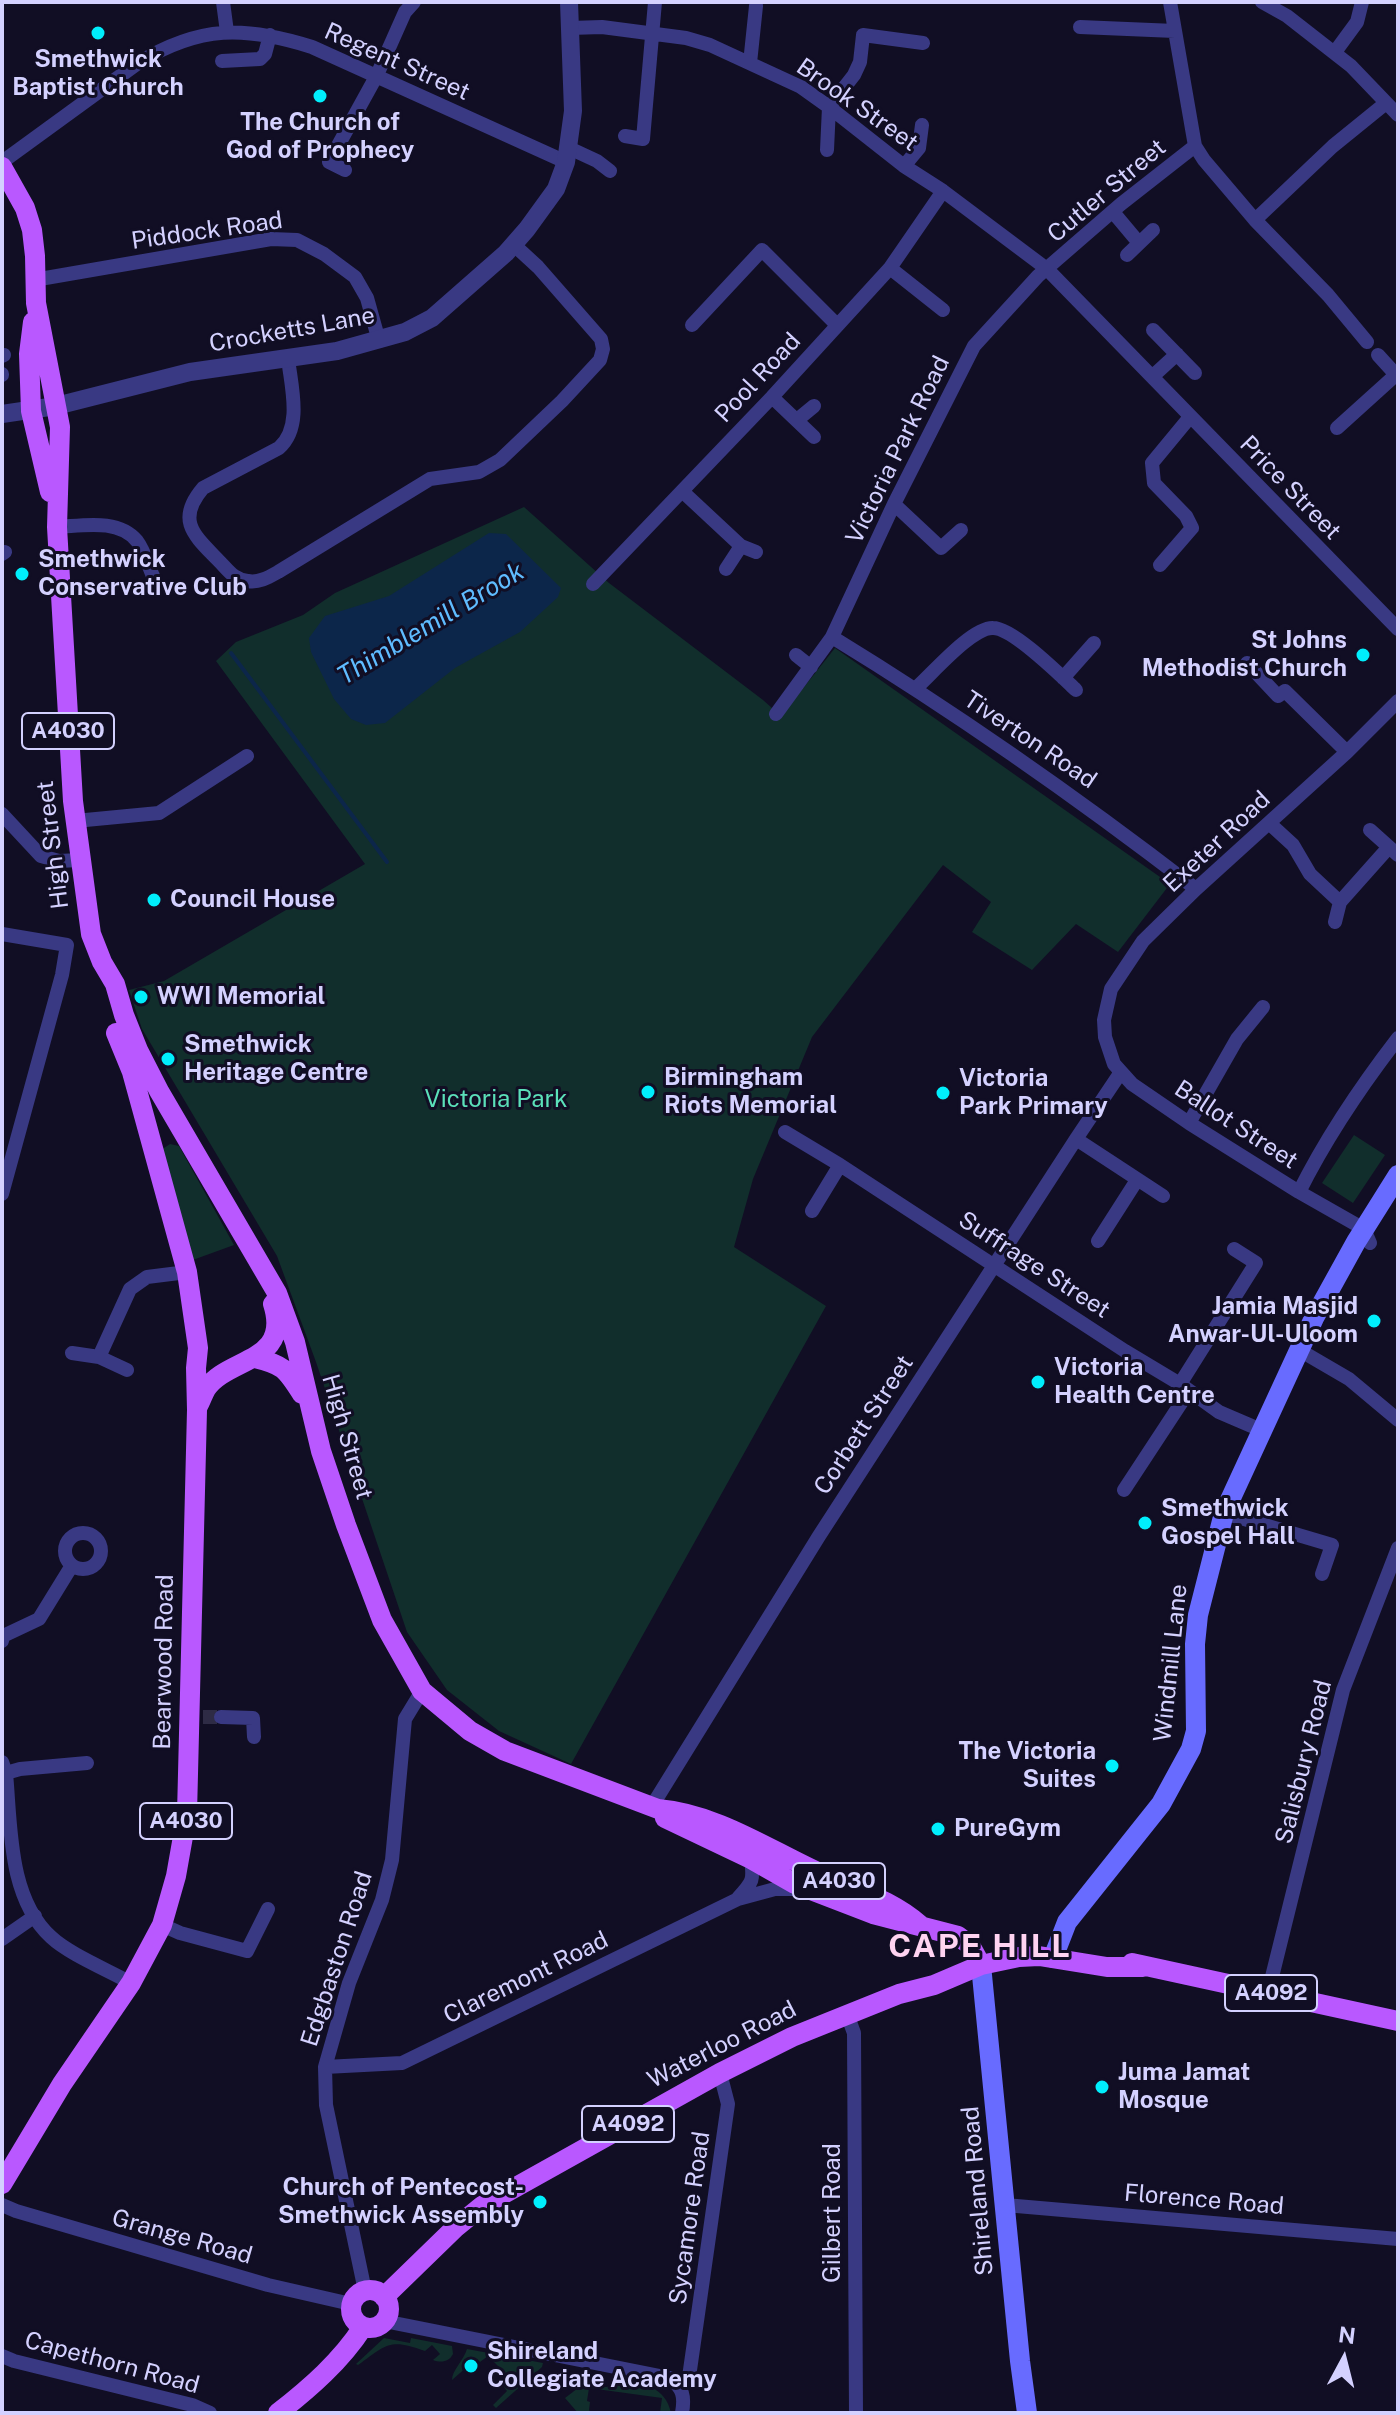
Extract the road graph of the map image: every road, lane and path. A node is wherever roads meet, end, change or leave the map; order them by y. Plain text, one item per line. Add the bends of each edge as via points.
1 (223, 2) edge
2 (391, 2) edge
3 (569, 2) edge
4 (655, 2) edge
5 (1170, 2) edge
6 (1262, 2) edge
7 (1362, 2) edge
8 (756, 6) dead end
9 (409, 7) edge
10 (1080, 27) dead end
11 (570, 28) junction
12 (1175, 31) junction
13 (227, 32) junction
14 (653, 32) junction
15 (270, 35) junction
16 (923, 43) dead end
17 (1335, 52) junction
18 (750, 63) junction
19 (231, 66) dead end
20 (377, 75) junction
21 (1386, 103) junction
22 (829, 107) junction
23 (1398, 115) edge
24 (922, 125) dead end
25 (625, 136) dead end
26 (1195, 146) junction
27 (827, 150) dead end
28 (567, 155) junction
29 (2, 166) edge
30 (904, 166) junction
31 (345, 170) dead end
32 (610, 171) dead end
33 (943, 191) junction
34 (1113, 212) junction
35 (1255, 220) junction
36 (1153, 230) dead end
37 (1139, 243) junction
38 (513, 244) junction
39 (1127, 255) dead end
40 (890, 268) junction
41 (1047, 269) junction
42 (34, 280) junction
43 (36, 303) junction
44 (943, 310) dead end
45 (692, 325) dead end
46 (837, 325) junction
47 (1153, 330) dead end
48 (379, 341) junction
49 (1367, 342) dead end
50 (1177, 354) junction
51 (1378, 355) dead end
52 (288, 358) junction
53 (1195, 373) dead end
54 (1397, 375) edge
55 (1153, 376) junction
56 (772, 397) junction
57 (56, 406) junction
58 (814, 406) dead end
59 (31, 411) junction
60 (2, 414) edge
61 (1190, 417) junction
62 (797, 420) junction
63 (1337, 428) dead end
64 (814, 437) dead end
65 (682, 491) junction
66 (894, 504) junction
67 (57, 527) junction
68 (961, 530) dead end
69 (741, 546) junction
70 (756, 552) dead end
71 (1160, 565) dead end
72 (726, 569) dead end
73 (153, 576) dead end
74 (593, 584) dead end
75 (1398, 629) edge
76 (832, 637) junction
77 (1094, 643) dead end
78 (796, 655) dead end
79 (1247, 663) dead end
80 (811, 667) junction
81 (1063, 678) junction
82 (916, 688) junction
83 (1076, 690) dead end
84 (1398, 701) edge
85 (776, 714) dead end
86 (1347, 752) junction
87 (247, 756) dead end
88 (2, 814) edge
89 (75, 821) junction
90 (1269, 823) junction
91 (1370, 830) dead end
92 (1393, 851) edge
93 (79, 860) junction
94 (1196, 889) junction
95 (1340, 902) junction
96 (1335, 922) dead end
97 (2, 934) edge
98 (91, 934) junction
99 (67, 945) junction
100 (102, 962) junction
101 (1263, 1007) dead end
102 (1105, 1037) joint
103 (1398, 1038) edge
104 (1121, 1072) junction
105 (159, 1091) junction
106 (138, 1101) junction
107 (1189, 1123) junction
108 (785, 1132) dead end
109 (183, 1133) junction
110 (1076, 1139) junction
111 (154, 1154) junction
112 (840, 1165) junction
113 (1137, 1180) junction
114 (1395, 1191) edge
115 (1299, 1192) junction
116 (2, 1194) edge
117 (1163, 1196) dead end
118 (812, 1211) dead end
119 (1367, 1236) junction
120 (246, 1238) junction
121 (1098, 1241) dead end
122 (1234, 1249) dead end
123 (995, 1266) junction
124 (187, 1272) junction
125 (198, 1348) junction
126 (1301, 1351) junction
127 (72, 1353) dead end
128 (99, 1357) junction
129 (255, 1358) junction
130 (127, 1370) dead end
131 (228, 1372) junction
132 (1185, 1387) junction
133 (309, 1404) junction
134 (197, 1410) junction
135 (1398, 1420) edge
136 (1261, 1430) junction
137 (1124, 1490) dead end
138 (1224, 1513) junction
139 (1398, 1548) edge
140 (71, 1567) dead end
141 (1322, 1574) dead end
142 (2, 1641) edge
143 (422, 1691) junction
144 (221, 1717) tunnel mouth
145 (254, 1737) dead end
146 (87, 1763) dead end
147 (4, 1768) edge
148 (655, 1808) junction
149 (8, 1849) edge
150 (753, 1850) junction
151 (788, 1857) junction
152 (809, 1888) junction
153 (738, 1899) junction
154 (268, 1909) dead end
155 (35, 1916) junction
156 (162, 1925) junction
157 (920, 1925) junction
158 (2, 1939) edge
159 (1055, 1951) junction
160 (979, 1960) junction
161 (131, 1983) junction
162 (1268, 1993) junction
163 (847, 2014) junction
164 (1398, 2021) edge
165 (325, 2067) junction
166 (720, 2073) junction
167 (2, 2184) edge
168 (2, 2205) edge
169 (1005, 2205) junction
170 (1398, 2239) edge
171 (367, 2297) junction
172 (384, 2321) junction
173 (363, 2327) junction
174 (2, 2356) edge
175 (680, 2387) junction
176 (210, 2413) edge
177 (278, 2413) edge
178 (682, 2413) edge
179 (856, 2413) edge
180 (1027, 2413) edge

1 - 13 street
2 - 9 street
3 - 11 street, Crocketts Lane
4 - 14 street
5 - 12 street
6 - 17 street
7 - 17 street via 1357,22
8 - 18 street
9 - 20 street
10 - 12 street
11 - 14 street, Brook Street
11 - 28 street, Crocketts Lane via 573,111
12 - 26 street
13 - 15 street, Regent Street
13 - 29 street, Regent Street via 183,40 153,53
14 - 18 street, Brook Street via 710,45
14 - 25 street via 643,139
15 - 19 street via 260,59
15 - 20 street, Regent Street
16 - 22 street via 863,35 854,75
17 - 21 street
18 - 22 street, Brook Street
20 - 28 street, Regent Street
20 - 31 street via 329,162
21 - 23 street
21 - 35 street
22 - 27 street
22 - 30 street, Brook Street
24 - 30 street via 919,148
26 - 34 street, Cutler Street
26 - 35 street
28 - 32 street, Regent Street via 597,161
28 - 38 street, Crocketts Lane via 556,189
29 - 42 main road, High Street / A4030
30 - 33 street, Brook Street
33 - 40 street, Pool Road
33 - 41 street, Brook Street
34 - 37 street
34 - 41 street, Cutler Street
35 - 49 street
36 - 37 street
37 - 39 street
38 - 48 street, Crocketts Lane via 432,318
38 - 52 street via 601,339 600,360 500,460 479,472 430,479 278,572 247,582 231,575 194,537 189,514 203,488 286,441 294,421
40 - 44 street
40 - 46 street, Pool Road
41 - 55 street, Price Street
41 - 66 street, Victoria Park Road via 974,346
42 - 43 main road, High Street / A4030
42 - 48 street, Piddock Road via 271,239 297,240 355,277
43 - 57 main road, High Street / A4030
43 - 59 main road, High Street / A4030 via 29,354
45 - 46 street via 758,247
46 - 56 street, Pool Road
47 - 50 street
48 - 52 street, Crocketts Lane
50 - 53 street
50 - 55 street
51 - 54 street
52 - 57 street, Crocketts Lane via 176,375
54 - 63 street
55 - 61 street, Price Street
56 - 62 street
56 - 65 street, Pool Road
57 - 59 street, Crocketts Lane
57 - 67 main road, High Street / A4030
58 - 62 street
59 - 60 street, Crocketts Lane
59 - 67 main road, High Street / A4030
61 - 71 street via 1152,463 1154,483 1192,528
61 - 75 street, Price Street
62 - 64 street
65 - 69 street
65 - 74 street, Pool Road
66 - 68 street via 941,548
66 - 76 street, Victoria Park Road
67 - 73 street via 104,525 124,530 138,541
67 - 89 main road, High Street / A4030
69 - 70 street
69 - 72 street
76 - 80 street, Victoria Park Road
76 - 82 street, Tiverton Road
77 - 81 street
78 - 80 street
79 - 86 street via 1278,696 1285,691
80 - 85 street, Victoria Park Road
81 - 82 street via 1009,632 991,627 973,635
81 - 83 street
82 - 94 street, Tiverton Road
84 - 86 street, Exeter Road
86 - 90 street, Exeter Road
87 - 89 street via 159,813
88 - 93 street via 41,856
89 - 93 main road, High Street / A4030
90 - 94 street, Exeter Road
90 - 95 street
91 - 92 street
92 - 95 street
93 - 98 main road, High Street / A4030
94 - 102 street, Exeter Road via 1119,973 1106,1004
95 - 96 street
97 - 99 street
98 - 99 street
98 - 100 main road, High Street / A4030
99 - 116 street
100 - 105 main road, High Street / A4030
100 - 106 main road, High Street / A4030 via 104,991
101 - 107 street via 1237,1039
102 - 104 street, Ballot Street
103 - 115 street via 1317,1155
104 - 107 street, Ballot Street
104 - 110 street, Corbett Street
105 - 106 main road
105 - 109 main road, High Street / A4030
106 - 111 main road, Bearwood Road / A4030
107 - 115 street, Ballot Street
108 - 112 street, Suffrage Street
109 - 111 main road via 161,1139
109 - 120 main road, High Street / A4030
110 - 113 street
110 - 123 street, Corbett Street
111 - 124 main road, Bearwood Road / A4030
112 - 118 street
112 - 123 street, Suffrage Street
113 - 117 street
113 - 121 street
114 - 119 main road, Windmill Lane
115 - 119 street, Ballot Street
119 - 126 main road, Windmill Lane via 1314,1318
120 - 129 main road, A4030 via 278,1322 272,1340
120 - 133 main road, High Street / A4030 via 288,1317
122 - 132 street via 1256,1263
123 - 132 street, Suffrage Street
123 - 148 street, Corbett Street via 819,1536
124 - 125 main road, Bearwood Road / A4030
124 - 128 street via 147,1277 130,1289
125 - 131 main road via 209,1363
125 - 134 main road, Bearwood Road / A4030
126 - 135 street via 1349,1379
126 - 136 main road, Windmill Lane
127 - 128 street
128 - 130 street
129 - 131 main road, A4030
129 - 133 main road, A4030 via 279,1364
131 - 134 main road, A4030 via 206,1388
132 - 136 street, Suffrage Street via 1219,1412
132 - 137 street
133 - 143 main road, High Street / A4030 via 382,1620
134 - 156 main road, Bearwood Road / A4030 via 196,1717 187,1814
136 - 138 main road, Windmill Lane
138 - 141 street via 1332,1545
138 - 159 main road, Windmill Lane via 1198,1615 1196,1731 1191,1749 1161,1804 1067,1922
139 - 162 street, Salisbury Road via 1343,1690
140 - 142 street via 39,1619
143 - 148 main road, High Street / A4030 via 470,1731 505,1751
143 - 165 street, Edgbaston Road via 405,1719 388,1881 349,1983
144 - 145 street via 253,1718
146 - 147 street
147 - 149 street
148 - 150 main road, High Street / A4030 via 666,1818
149 - 155 street
150 - 151 main road via 767,1863
150 - 152 main road, A4030 via 795,1884
150 - 153 street via 751,1884
151 - 152 main road
151 - 157 main road, A4030 via 891,1904
152 - 153 street, Claremont Road via 775,1889
152 - 157 main road, A4030 via 873,1914
153 - 165 street, Claremont Road via 402,2063
154 - 156 street via 247,1951
155 - 158 street
155 - 161 street via 51,1937
156 - 161 main road, Bearwood Road / A4030
157 - 160 main road, A4030 via 958,1936
159 - 160 main road, A4092 via 1026,1942 1000,1946
159 - 162 main road, A4092 via 1109,1955
160 - 163 main road, Waterloo Road / A4092
160 - 169 main road, Shireland Road
161 - 167 main road, Bearwood Road / A4030
162 - 164 main road, A4092
163 - 166 main road, Waterloo Road / A4092
163 - 179 street, Gilbert Road via 854,2033
165 - 171 street, Edgbaston Road via 326,2105
166 - 171 main road, Waterloo Road / A4092 via 482,2206
166 - 175 street, Sycamore Road via 728,2104 689,2377
168 - 171 street, Grange Road via 253,2281
169 - 170 street, Florence Road
169 - 180 main road, Shireland Road
171 - 172 main road via 388,2310
171 - 173 main road via 353,2318
172 - 173 main road
172 - 175 street via 670,2378
173 - 177 main road via 352,2346
174 - 176 street, Capethorn Road
175 - 178 street, Sycamore Road via 685,2397

